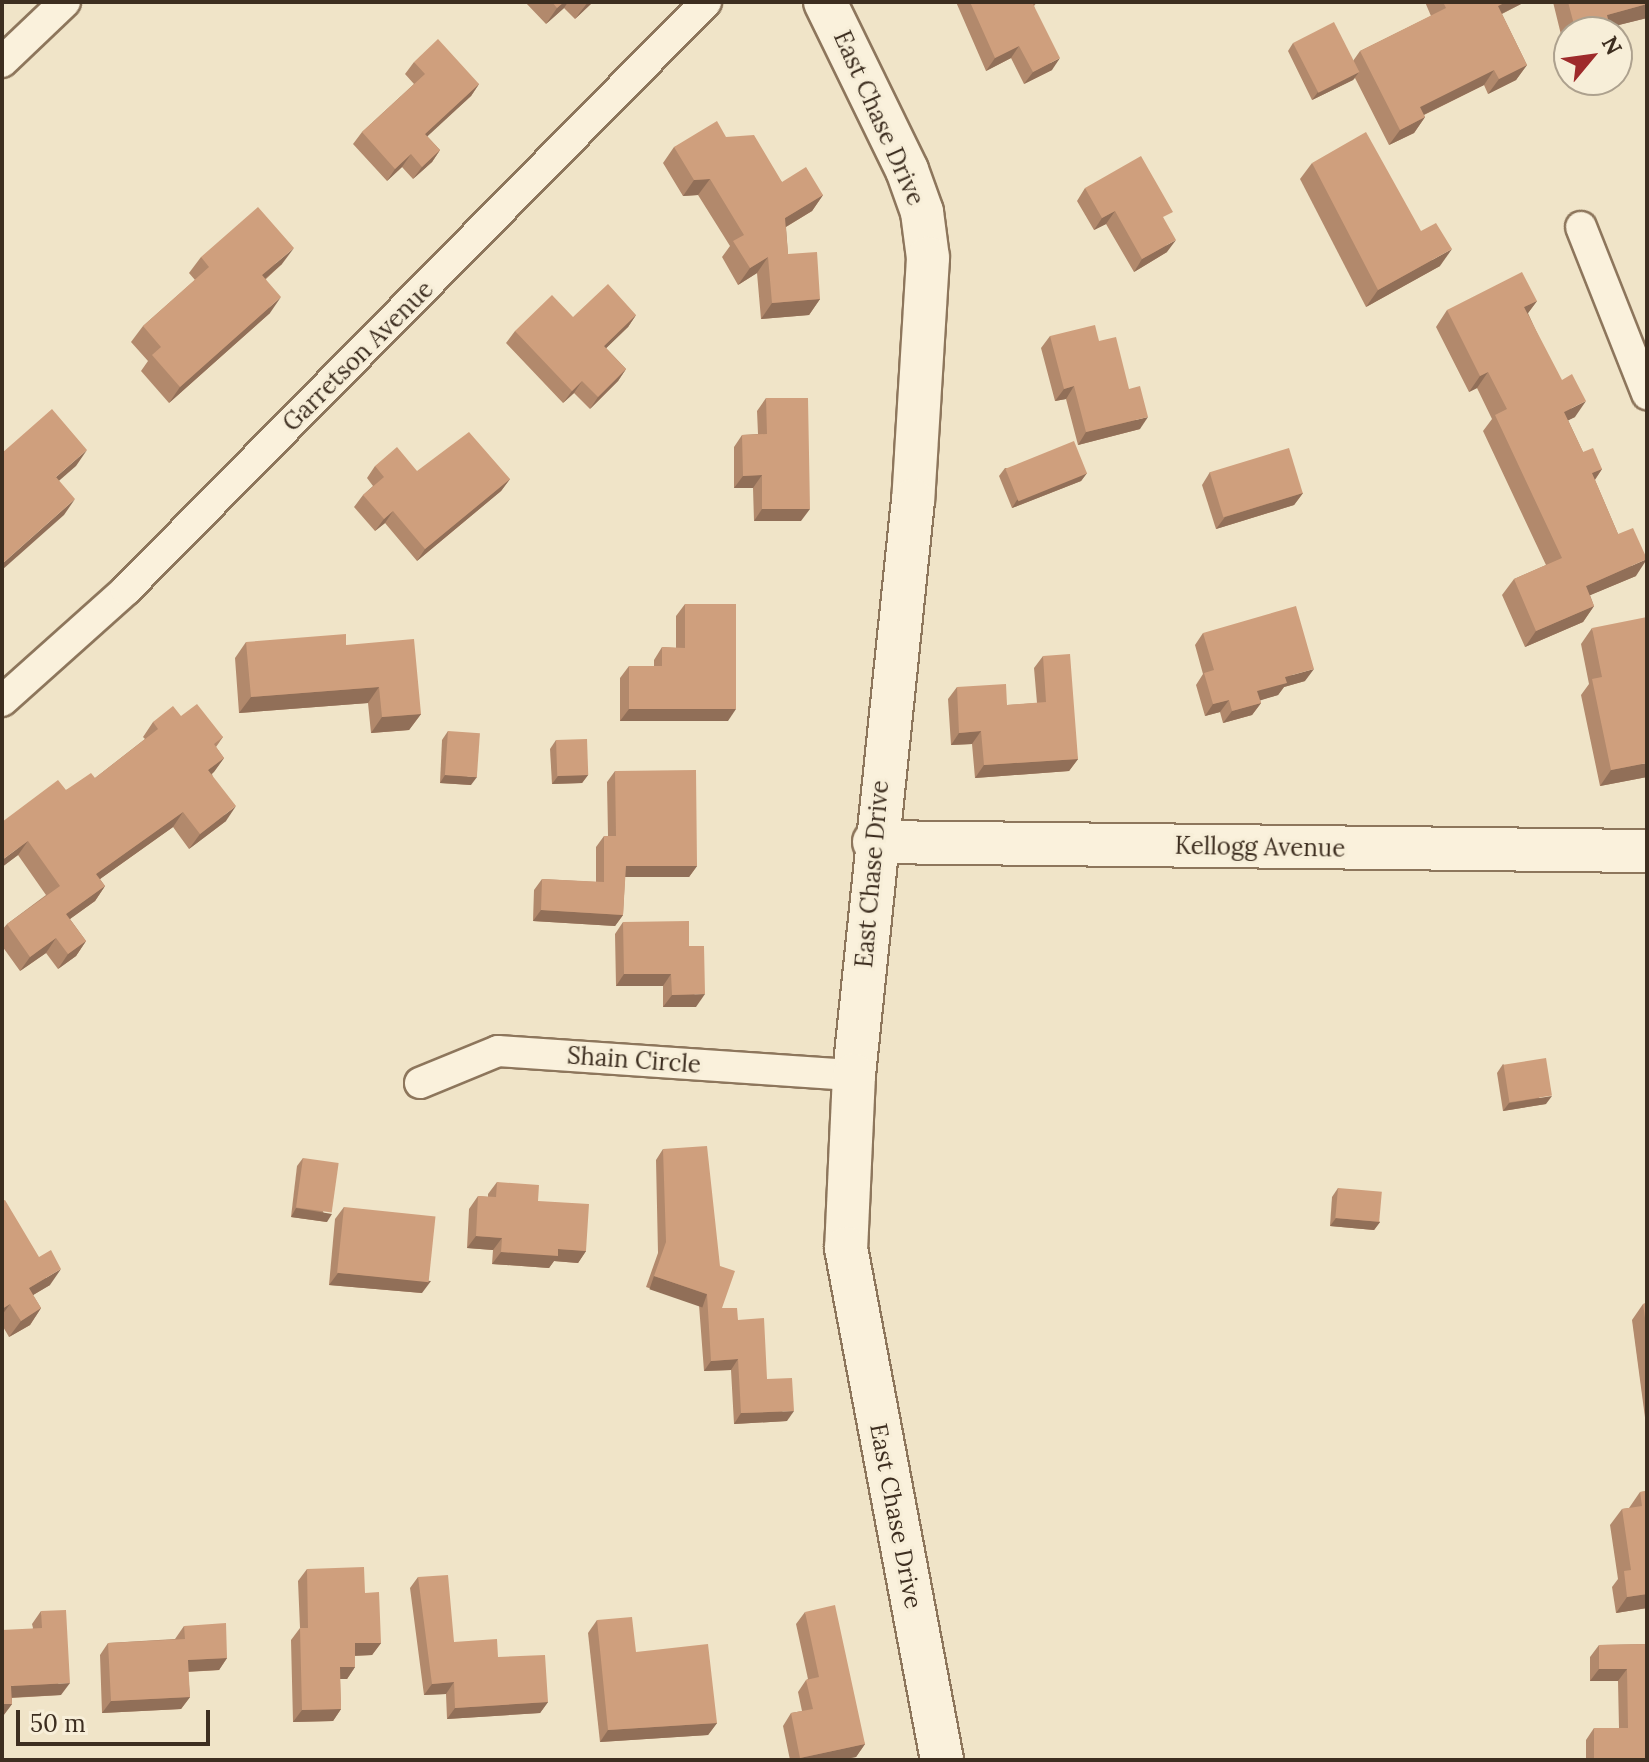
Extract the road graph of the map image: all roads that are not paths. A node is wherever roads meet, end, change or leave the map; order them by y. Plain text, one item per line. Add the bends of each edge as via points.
1 (65, 2) edge
2 (706, 2) edge
3 (825, 2) edge
4 (2, 62) edge
5 (1581, 227) dead end
6 (1647, 394) edge
7 (2, 701) edge
8 (874, 842) junction
9 (1647, 851) edge
10 (854, 1075) junction
11 (420, 1083) dead end
12 (942, 1760) edge

1 - 4 street
2 - 7 street, Garretson Avenue via 126,590
3 - 8 street, East Chase Drive via 907,170 922,212 928,258 913,500
5 - 6 street
8 - 9 street, Kellogg Avenue
8 - 10 street, East Chase Drive
10 - 11 street, Shain Circle via 498,1051
10 - 12 street, East Chase Drive via 846,1248

